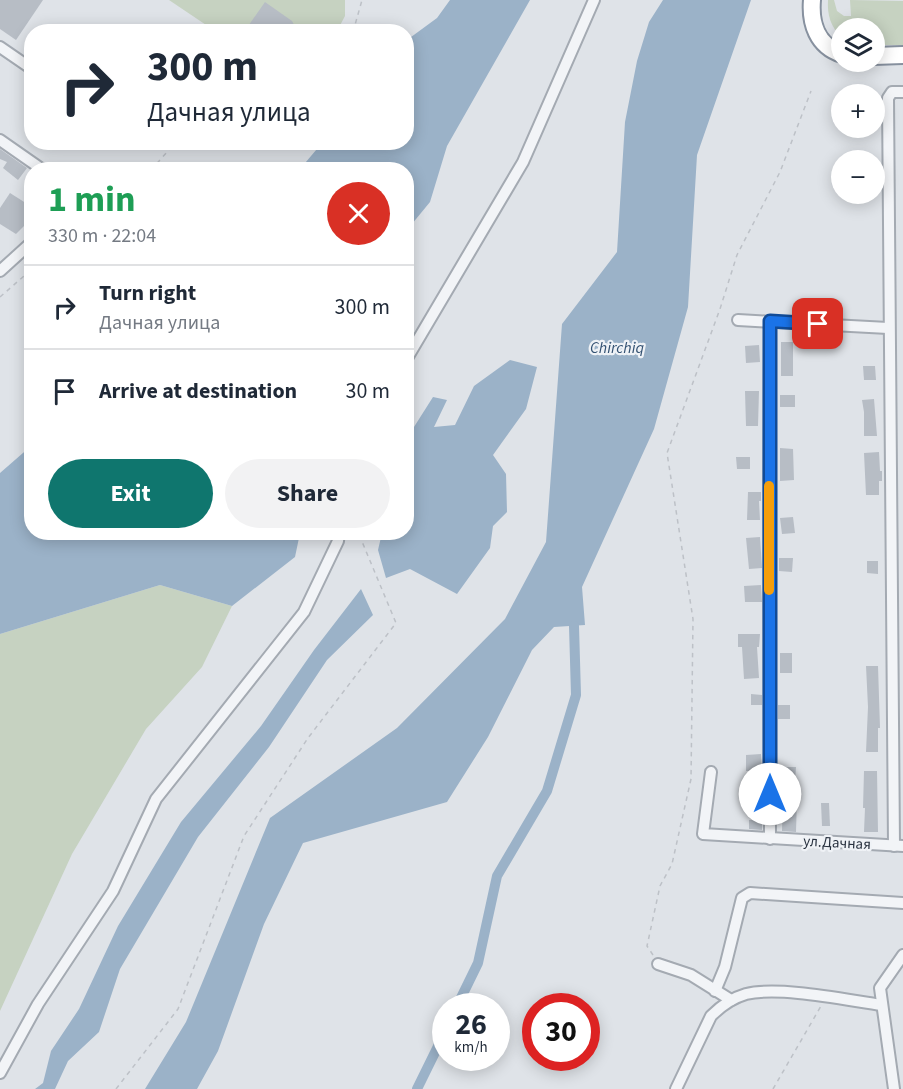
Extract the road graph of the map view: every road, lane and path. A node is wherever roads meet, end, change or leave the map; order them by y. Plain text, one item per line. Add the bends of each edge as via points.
1 (362, 0) edge
2 (594, 0) edge
3 (812, 0) edge
4 (355, 24) edge
5 (0, 47) edge
6 (831, 48) edge
7 (903, 55) edge
8 (885, 56) edge
9 (24, 64) edge
10 (811, 92) dead end
11 (903, 92) edge
12 (0, 140) edge
13 (169, 150) edge
14 (32, 162) edge
15 (158, 162) edge
16 (24, 249) edge
17 (0, 271) edge
18 (24, 276) edge
19 (0, 297) edge
20 (738, 320) dead end
21 (770, 321) junction
22 (888, 328) junction
23 (414, 346) edge
24 (338, 540) edge
25 (361, 540) edge
26 (711, 772) dead end
27 (771, 839) junction
28 (898, 846) edge
29 (903, 903) edge
30 (903, 955) edge
31 (658, 964) joint
32 (715, 991) junction
33 (826, 997) junction
34 (731, 1000) junction
35 (882, 1005) junction
36 (0, 1073) edge
37 (116, 1089) edge
38 (676, 1089) edge
39 (773, 1089) edge
40 (894, 1089) edge

1 - 4 path
2 - 23 street via 523,162
3 - 6 highway via 817,33
5 - 9 street
7 - 8 highway
10 - 31 path via 780,172 737,255 667,453 693,619 691,779 672,864 660,886 647,946
11 - 22 street via 892,92 888,98
12 - 14 street
13 - 15 path
16 - 17 street
18 - 19 path
20 - 21 street
21 - 22 street
21 - 27 street
22 - 28 street
24 - 36 street via 304,612 156,800 113,891 38,1004
25 - 37 path via 396,623 308,738 244,836 178,1009
26 - 27 street, ул.Дачная via 702,834
27 - 28 street, ул.Дачная
29 - 32 street via 750,893 742,898
30 - 35 street via 880,988
31 - 32 street via 691,975
32 - 34 street
33 - 34 street via 761,992
33 - 35 street
33 - 39 path
34 - 38 street via 711,1016
35 - 40 street

